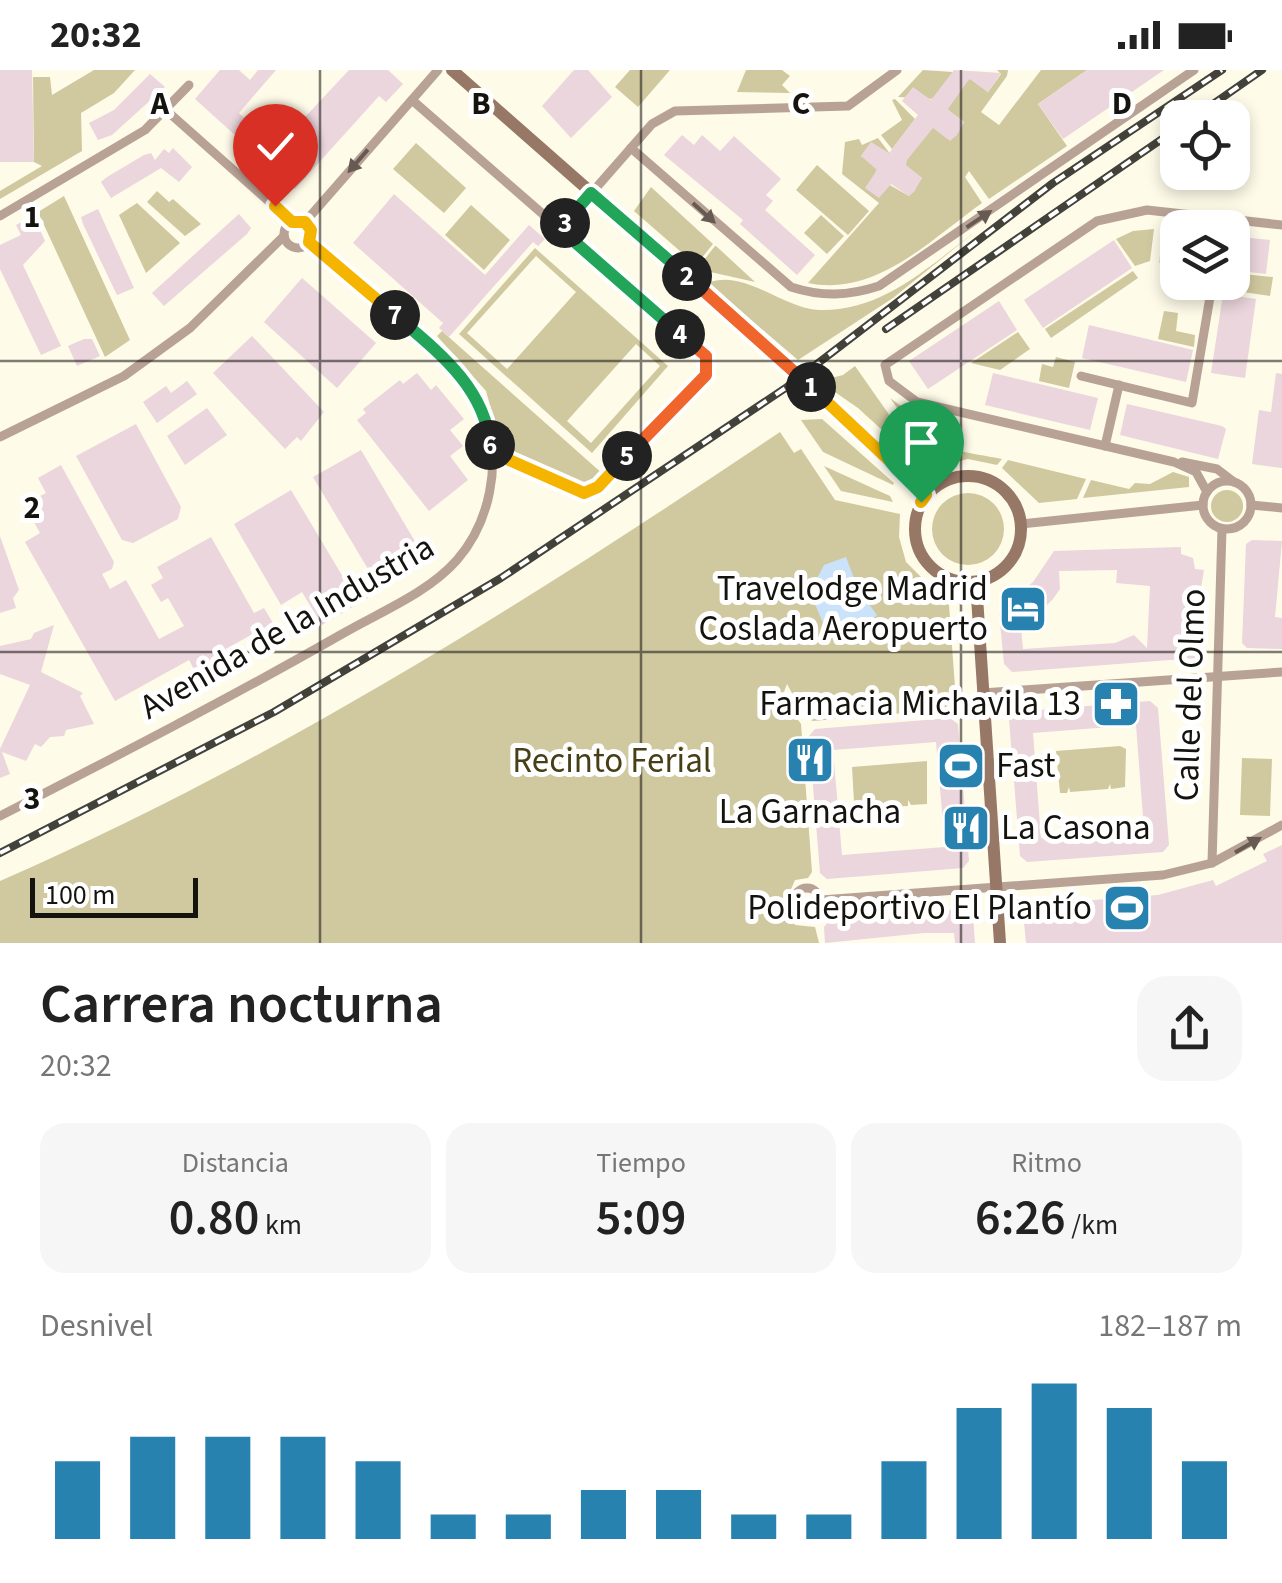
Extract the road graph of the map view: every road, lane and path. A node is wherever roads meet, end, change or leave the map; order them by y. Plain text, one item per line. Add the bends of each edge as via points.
1 (438, 70) edge
2 (452, 70) edge
3 (462, 70) edge
4 (897, 70) edge
5 (1194, 70) edge
6 (189, 85) dead end
7 (412, 100) junction
8 (167, 111) junction
9 (506, 118) junction
10 (631, 148) junction
11 (591, 193) junction
12 (0, 216) edge
13 (292, 222) junction
14 (305, 222) junction
15 (1282, 225) edge
16 (560, 229) junction
17 (284, 236) junction
18 (309, 242) junction
19 (1209, 300) edge
20 (1081, 376) dead end
21 (1119, 385) junction
22 (0, 437) edge
23 (1105, 446) junction
24 (491, 452) junction
25 (1174, 462) junction
26 (1234, 482) junction
27 (1207, 492) junction
28 (926, 495) junction
29 (1203, 505) junction
30 (1251, 506) junction
31 (1282, 508) edge
32 (1021, 524) junction
33 (1222, 528) junction
34 (976, 582) junction
35 (1282, 672) edge
36 (1218, 676) junction
37 (982, 693) junction
38 (0, 816) edge
39 (1282, 825) edge
40 (1212, 863) junction
41 (996, 888) junction
42 (821, 900) dead end
43 (1000, 943) edge

1 - 7 street
2 - 9 street
3 - 9 street
4 - 10 street via 848,106 674,111
10 -> 5 street via 791,287 812,294 857,293 878,286
6 - 8 street
7 -> 14 street
7 - 16 street
8 - 12 street
8 - 13 street
9 - 11 street
10 - 11 street
11 - 16 street
11 - 28 street, bridge
13 - 14 street
13 - 17 street
14 - 18 street
15 - 23 street via 1122,212 1097,221 888,359 889,381 917,402
16 - 24 lane via 706,356 709,368 591,492
17 - 18 street via 292,247
17 - 22 street via 190,328 124,376
18 - 24 street, Avenida de la Industria via 441,354 486,416
19 - 21 street via 1192,402
20 - 21 street
21 - 23 street
23 - 25 street
24 - 38 street, Avenida de la Industria via 486,510 446,572 222,703
25 - 26 street via 1217,468
25 - 27 street via 1196,472
26 - 27 street
26 - 30 street
27 - 29 street
28 - 32 street via 952,478 983,478 1009,496
28 - 34 street via 914,529 921,555 949,579
29 - 32 street
29 - 33 street
30 - 31 street
30 - 33 street via 1239,526
32 - 34 street via 1012,559
33 - 36 street, Calle del Olmo
34 - 37 street
35 - 36 street
36 - 37 street
36 - 40 street, Calle del Olmo
37 - 41 street
40 -> 39 street
40 - 41 street via 1163,875
41 - 42 street
41 - 43 street

